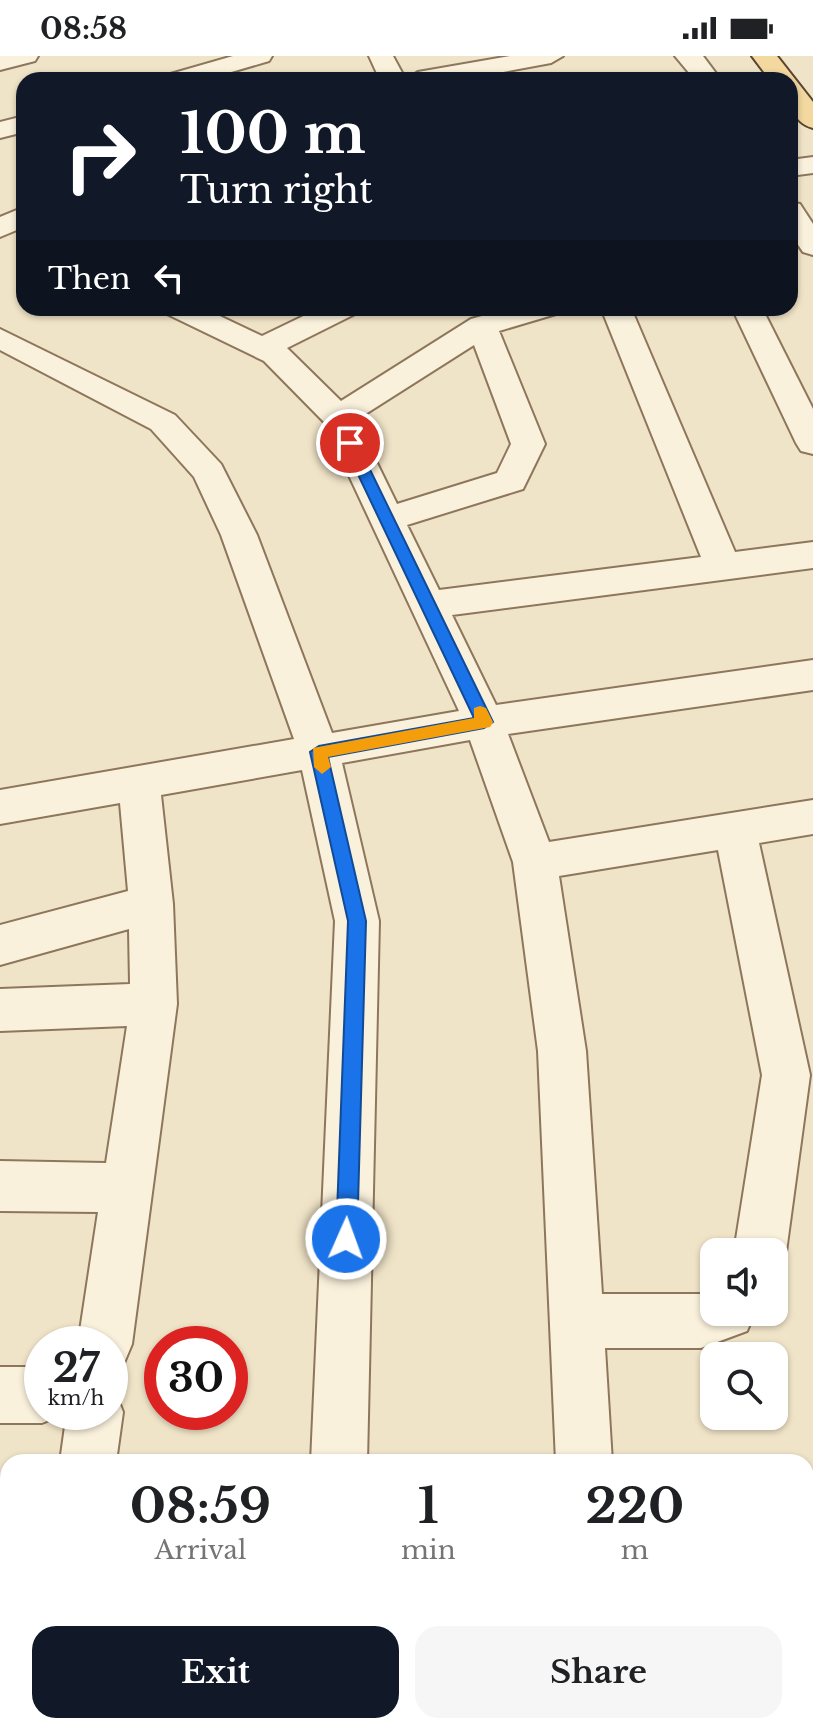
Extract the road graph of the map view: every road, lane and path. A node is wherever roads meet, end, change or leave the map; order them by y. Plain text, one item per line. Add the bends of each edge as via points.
1 (26, 56) edge
2 (551, 56) edge
3 (687, 56) edge
4 (764, 56) edge
5 (272, 60) edge
6 (486, 62) edge
7 (0, 63) edge
8 (214, 72) edge
9 (448, 72) edge
10 (703, 72) edge
11 (777, 72) edge
12 (798, 100) edge
13 (813, 120) edge
14 (798, 223) edge
15 (813, 246) edge
16 (195, 316) edge
17 (328, 316) edge
18 (517, 316) edge
19 (619, 316) edge
20 (751, 316) edge
21 (482, 326) junction
22 (0, 338) edge
23 (263, 348) junction
24 (338, 417) junction
25 (813, 443) edge
26 (387, 519) junction
27 (813, 555) edge
28 (723, 567) junction
29 (428, 605) junction
30 (813, 675) edge
31 (484, 722) junction
32 (319, 752) junction
33 (139, 782) junction
34 (0, 807) edge
35 (813, 817) edge
36 (735, 829) junction
37 (535, 862) junction
38 (151, 904) junction
39 (0, 945) edge
40 (154, 1004) junction
41 (0, 1010) edge
42 (0, 1186) edge
43 (128, 1188) junction
44 (762, 1238) edge
45 (576, 1321) junction
46 (700, 1321) edge
47 (108, 1326) edge
48 (0, 1395) edge
49 (24, 1395) edge
50 (92, 1430) edge
51 (89, 1454) edge
52 (339, 1454) edge
53 (584, 1454) edge

1 - 7 street
2 - 6 street
3 - 10 street
4 - 11 main road
5 - 8 street
6 - 9 street
12 - 13 main road
14 - 15 street
16 - 23 street
17 - 23 street
18 - 21 street
19 - 28 street
20 - 25 street
21 - 24 street
21 - 26 street via 528,444 511,481
22 - 32 street via 163,422 209,472 239,535
23 - 24 street
24 - 26 street
26 - 29 street
27 - 28 street
28 - 29 street
29 - 31 street
30 - 31 street
31 - 32 street
31 - 37 street
32 - 33 street
32 - 52 street via 357,921
33 - 34 street
33 - 38 street
35 - 36 street
36 - 37 street
36 - 44 street via 786,1075
37 - 45 street via 562,1051
38 - 39 street
38 - 40 street
40 - 41 street
40 - 43 street
42 - 43 street
43 - 47 street
45 - 46 street
45 - 53 street
48 - 49 street
50 - 51 street

